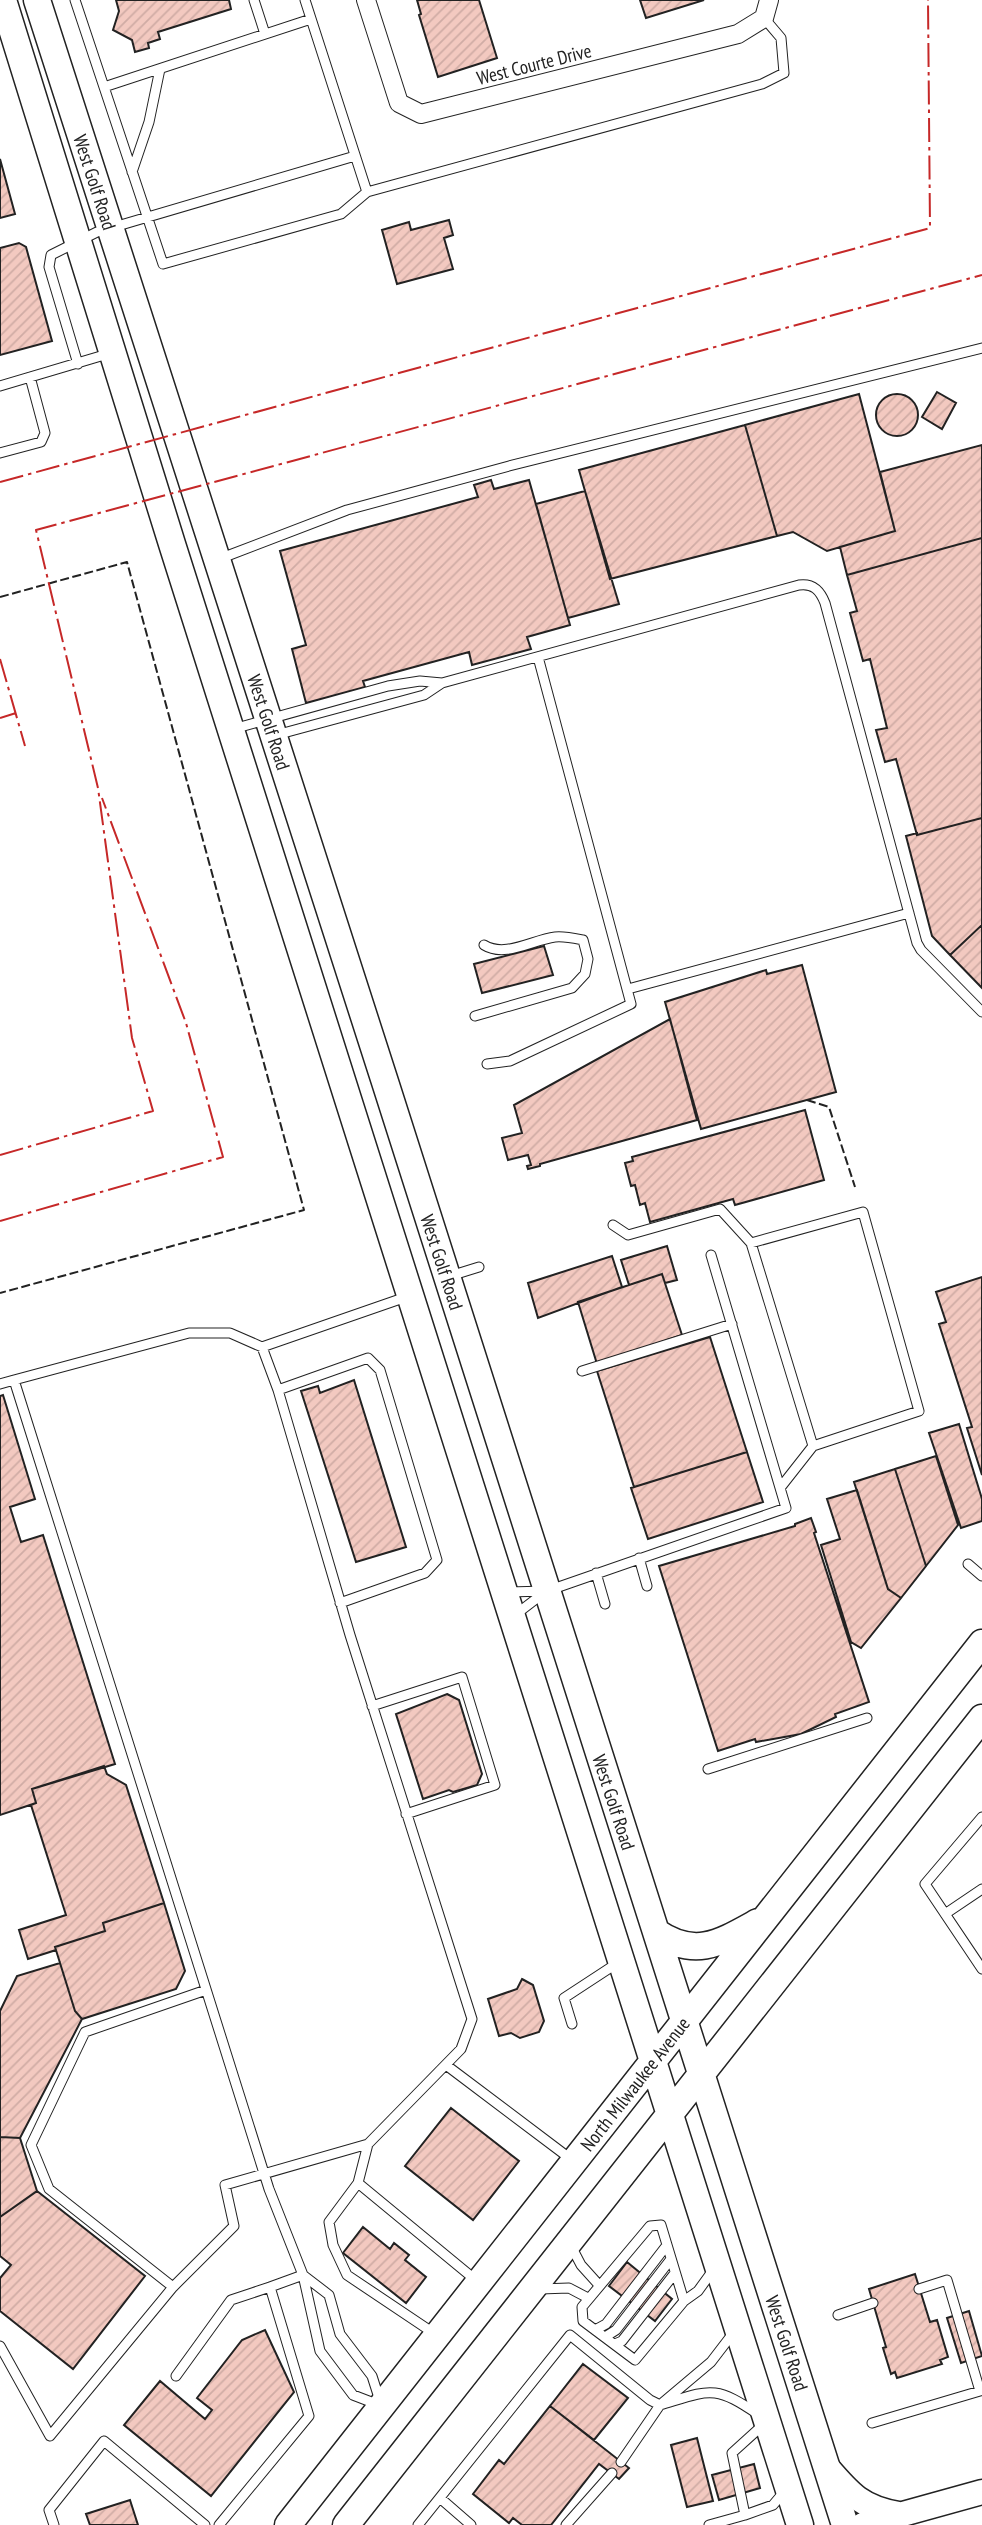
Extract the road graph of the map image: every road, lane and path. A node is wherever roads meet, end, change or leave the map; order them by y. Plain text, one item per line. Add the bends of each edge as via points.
1 (3, 0) edge
2 (37, 0) edge
3 (75, 0) edge
4 (254, 0) edge
5 (305, 0) edge
6 (366, 0) edge
7 (766, 9) edge
8 (311, 19) junction
9 (265, 34) junction
10 (160, 69) junction
11 (104, 87) junction
12 (355, 156) junction
13 (132, 173) junction
14 (367, 192) junction
15 (147, 218) junction
16 (110, 228) junction
17 (79, 242) junction
18 (982, 348) edge
19 (113, 352) junction
20 (78, 364) junction
21 (30, 377) junction
22 (0, 386) edge
23 (0, 453) edge
24 (217, 559) junction
25 (538, 657) junction
26 (442, 683) junction
27 (271, 727) junction
28 (231, 729) junction
29 (909, 913) junction
30 (484, 945) dead end
31 (628, 989) junction
32 (982, 1012) edge
33 (475, 1016) dead end
34 (487, 1064) dead end
35 (613, 1225) dead end
36 (751, 1243) junction
37 (711, 1255) dead end
38 (479, 1267) dead end
39 (447, 1277) junction
40 (410, 1296) junction
41 (732, 1324) junction
42 (262, 1347) junction
43 (582, 1371) dead end
44 (14, 1380) junction
45 (0, 1384) edge
46 (278, 1390) junction
47 (813, 1446) junction
48 (780, 1488) junction
49 (639, 1558) junction
50 (968, 1564) dead end
51 (596, 1573) junction
52 (982, 1576) edge
53 (647, 1586) dead end
54 (547, 1591) junction
55 (340, 1603) junction
56 (605, 1604) dead end
57 (509, 1605) junction
58 (982, 1643) edge
59 (372, 1706) junction
60 (867, 1718) dead end
61 (982, 1718) edge
62 (708, 1769) dead end
63 (406, 1814) junction
64 (982, 1817) edge
65 (982, 1889) edge
66 (945, 1914) junction
67 (765, 1918) junction
68 (656, 1932) junction
69 (621, 1960) junction
70 (982, 1969) edge
71 (206, 1990) junction
72 (684, 2021) junction
73 (572, 2024) dead end
74 (653, 2060) junction
75 (446, 2065) junction
76 (702, 2074) junction
77 (670, 2114) junction
78 (368, 2144) junction
79 (573, 2161) junction
80 (264, 2174) junction
81 (358, 2182) junction
82 (569, 2242) junction
83 (667, 2245) junction
84 (671, 2259) junction
85 (718, 2264) junction
86 (675, 2273) junction
87 (303, 2275) junction
88 (478, 2282) junction
89 (599, 2285) junction
90 (173, 2287) junction
91 (270, 2287) junction
92 (532, 2289) junction
93 (919, 2289) dead end
94 (588, 2298) junction
95 (684, 2301) junction
96 (873, 2303) dead end
97 (838, 2315) dead end
98 (737, 2327) junction
99 (595, 2330) junction
100 (436, 2335) junction
101 (605, 2337) junction
102 (615, 2344) junction
103 (0, 2346) edge
104 (176, 2376) dead end
105 (660, 2405) junction
106 (381, 2406) junction
107 (767, 2421) junction
108 (872, 2423) dead end
109 (621, 2462) dead end
110 (826, 2466) junction
111 (612, 2473) dead end
112 (788, 2488) junction
113 (982, 2492) edge
114 (440, 2498) junction
115 (745, 2515) junction
116 (900, 2515) junction
117 (54, 2525) edge
118 (205, 2525) edge
119 (219, 2525) edge
120 (288, 2525) edge
121 (345, 2525) edge
122 (418, 2525) edge
123 (471, 2525) edge
124 (566, 2525) edge
125 (709, 2525) edge
126 (800, 2525) edge
127 (845, 2525) edge
128 (863, 2525) edge

1 - 17 main road, West Golf Road
2 - 16 main road, West Golf Road
3 - 11 lane
4 - 9 lane
5 - 8 lane
6 - 7 street, West Courte Drive via 399,103 421,114 738,34
7 - 14 lane via 781,38 784,73 762,84
8 - 9 lane
8 - 12 lane
9 - 10 lane
10 - 11 lane
10 - 13 lane
11 - 13 lane
12 - 14 lane
12 - 15 lane
13 - 15 lane
14 - 15 lane via 341,214 163,264
15 - 16 lane
16 - 17 lane
16 - 24 main road, West Golf Road
17 - 19 main road, West Golf Road
17 - 20 lane via 51,255 49,267
18 - 24 lane via 346,510
19 - 20 lane
19 - 28 main road, West Golf Road
20 - 21 lane
21 - 22 lane
21 - 23 lane via 45,433 41,442
24 - 27 main road, West Golf Road
25 - 26 lane
25 - 29 lane via 799,585 815,588 826,606
25 - 31 lane
26 - 27 lane via 424,695
26 - 27 lane via 388,686
27 - 28 lane
27 - 39 main road, West Golf Road
28 - 40 main road, West Golf Road
29 - 31 lane
29 - 32 lane via 920,948
30 - 33 lane via 498,951 565,937 583,940 588,959 585,974 572,988
31 - 34 lane via 631,1004 510,1061
35 - 36 lane via 628,1235 720,1209
36 - 47 lane
36 - 47 lane via 863,1212 919,1411
37 - 41 lane
38 - 39 lane
39 - 54 main road, West Golf Road
40 - 42 lane
40 - 57 main road, West Golf Road
41 - 43 lane
41 - 48 lane
42 - 44 lane via 230,1332 189,1333
42 - 46 lane
44 - 45 lane
44 - 71 lane
46 - 55 lane
46 - 55 lane via 368,1359 380,1370 437,1560 425,1573
47 - 48 lane
48 - 49 lane via 786,1508
49 - 51 lane
49 - 53 lane
50 - 52 lane
51 - 54 lane
51 - 56 lane
54 - 57 lane
54 - 57 lane
54 - 68 main road, West Golf Road
55 - 59 lane
57 - 69 main road, West Golf Road
58 - 67 main road, North Milwaukee Avenue
59 - 63 lane
59 - 63 lane via 462,1677 495,1785
60 - 62 lane
61 - 76 main road
63 - 75 lane via 472,2019 461,2049
64 - 66 lane via 925,1884
65 - 66 lane
66 - 70 lane
67 - 68 main road via 702,1947 676,1944
67 - 72 main road, North Milwaukee Avenue
68 - 72 main road, West Golf Road
69 - 73 lane via 564,1998
69 - 74 main road, West Golf Road
71 - 80 lane
71 - 90 lane via 85,2032 31,2145 49,2189
72 - 74 main road, North Milwaukee Avenue
72 - 76 main road, West Golf Road
74 - 77 main road, West Golf Road
74 - 79 main road, North Milwaukee Avenue
75 - 78 lane
75 - 79 lane
76 - 77 main road
76 - 110 main road, West Golf Road
77 - 82 main road
77 - 85 main road, West Golf Road
78 - 80 lane
78 - 81 lane
79 - 88 main road, North Milwaukee Avenue
80 - 87 lane
80 - 90 lane via 225,2185 234,2226
81 - 88 lane
81 - 100 lane via 329,2222 346,2275
82 - 89 lane
82 - 92 main road
83 - 84 lane
83 - 89 lane via 661,2225 650,2226
83 - 99 lane via 606,2324
84 - 86 lane
84 - 101 lane via 616,2330
85 - 95 lane via 698,2291
85 - 98 main road, West Golf Road
86 - 95 lane
86 - 102 lane
87 - 91 lane
87 - 106 lane via 329,2295 340,2334 372,2376
87 - 106 lane via 320,2351 352,2395
88 - 100 main road, North Milwaukee Avenue
89 - 94 lane
90 - 103 lane via 50,2435
91 - 104 lane via 232,2301
91 - 119 lane via 309,2416
92 - 94 lane via 569,2288
92 - 121 main road
93 - 108 lane via 947,2280 980,2391
94 - 99 lane via 582,2307 583,2321
95 - 102 lane via 635,2360
96 - 97 lane
98 - 105 lane via 711,2362
98 - 107 main road, West Golf Road
99 - 101 lane
100 - 106 main road, North Milwaukee Avenue
101 - 102 lane
105 - 107 lane via 708,2391 733,2397
105 - 109 lane
105 - 114 lane via 570,2336
106 - 120 main road, North Milwaukee Avenue
107 - 112 main road, West Golf Road
107 - 115 lane via 732,2453
110 - 116 main road via 849,2493 876,2510
110 - 127 main road, West Golf Road
111 - 124 lane
112 - 115 lane via 774,2505
112 - 126 main road, West Golf Road
113 - 116 main road
114 - 122 lane
114 - 123 lane
115 - 125 lane
116 - 128 main road
117 - 118 lane via 49,2510 104,2441

